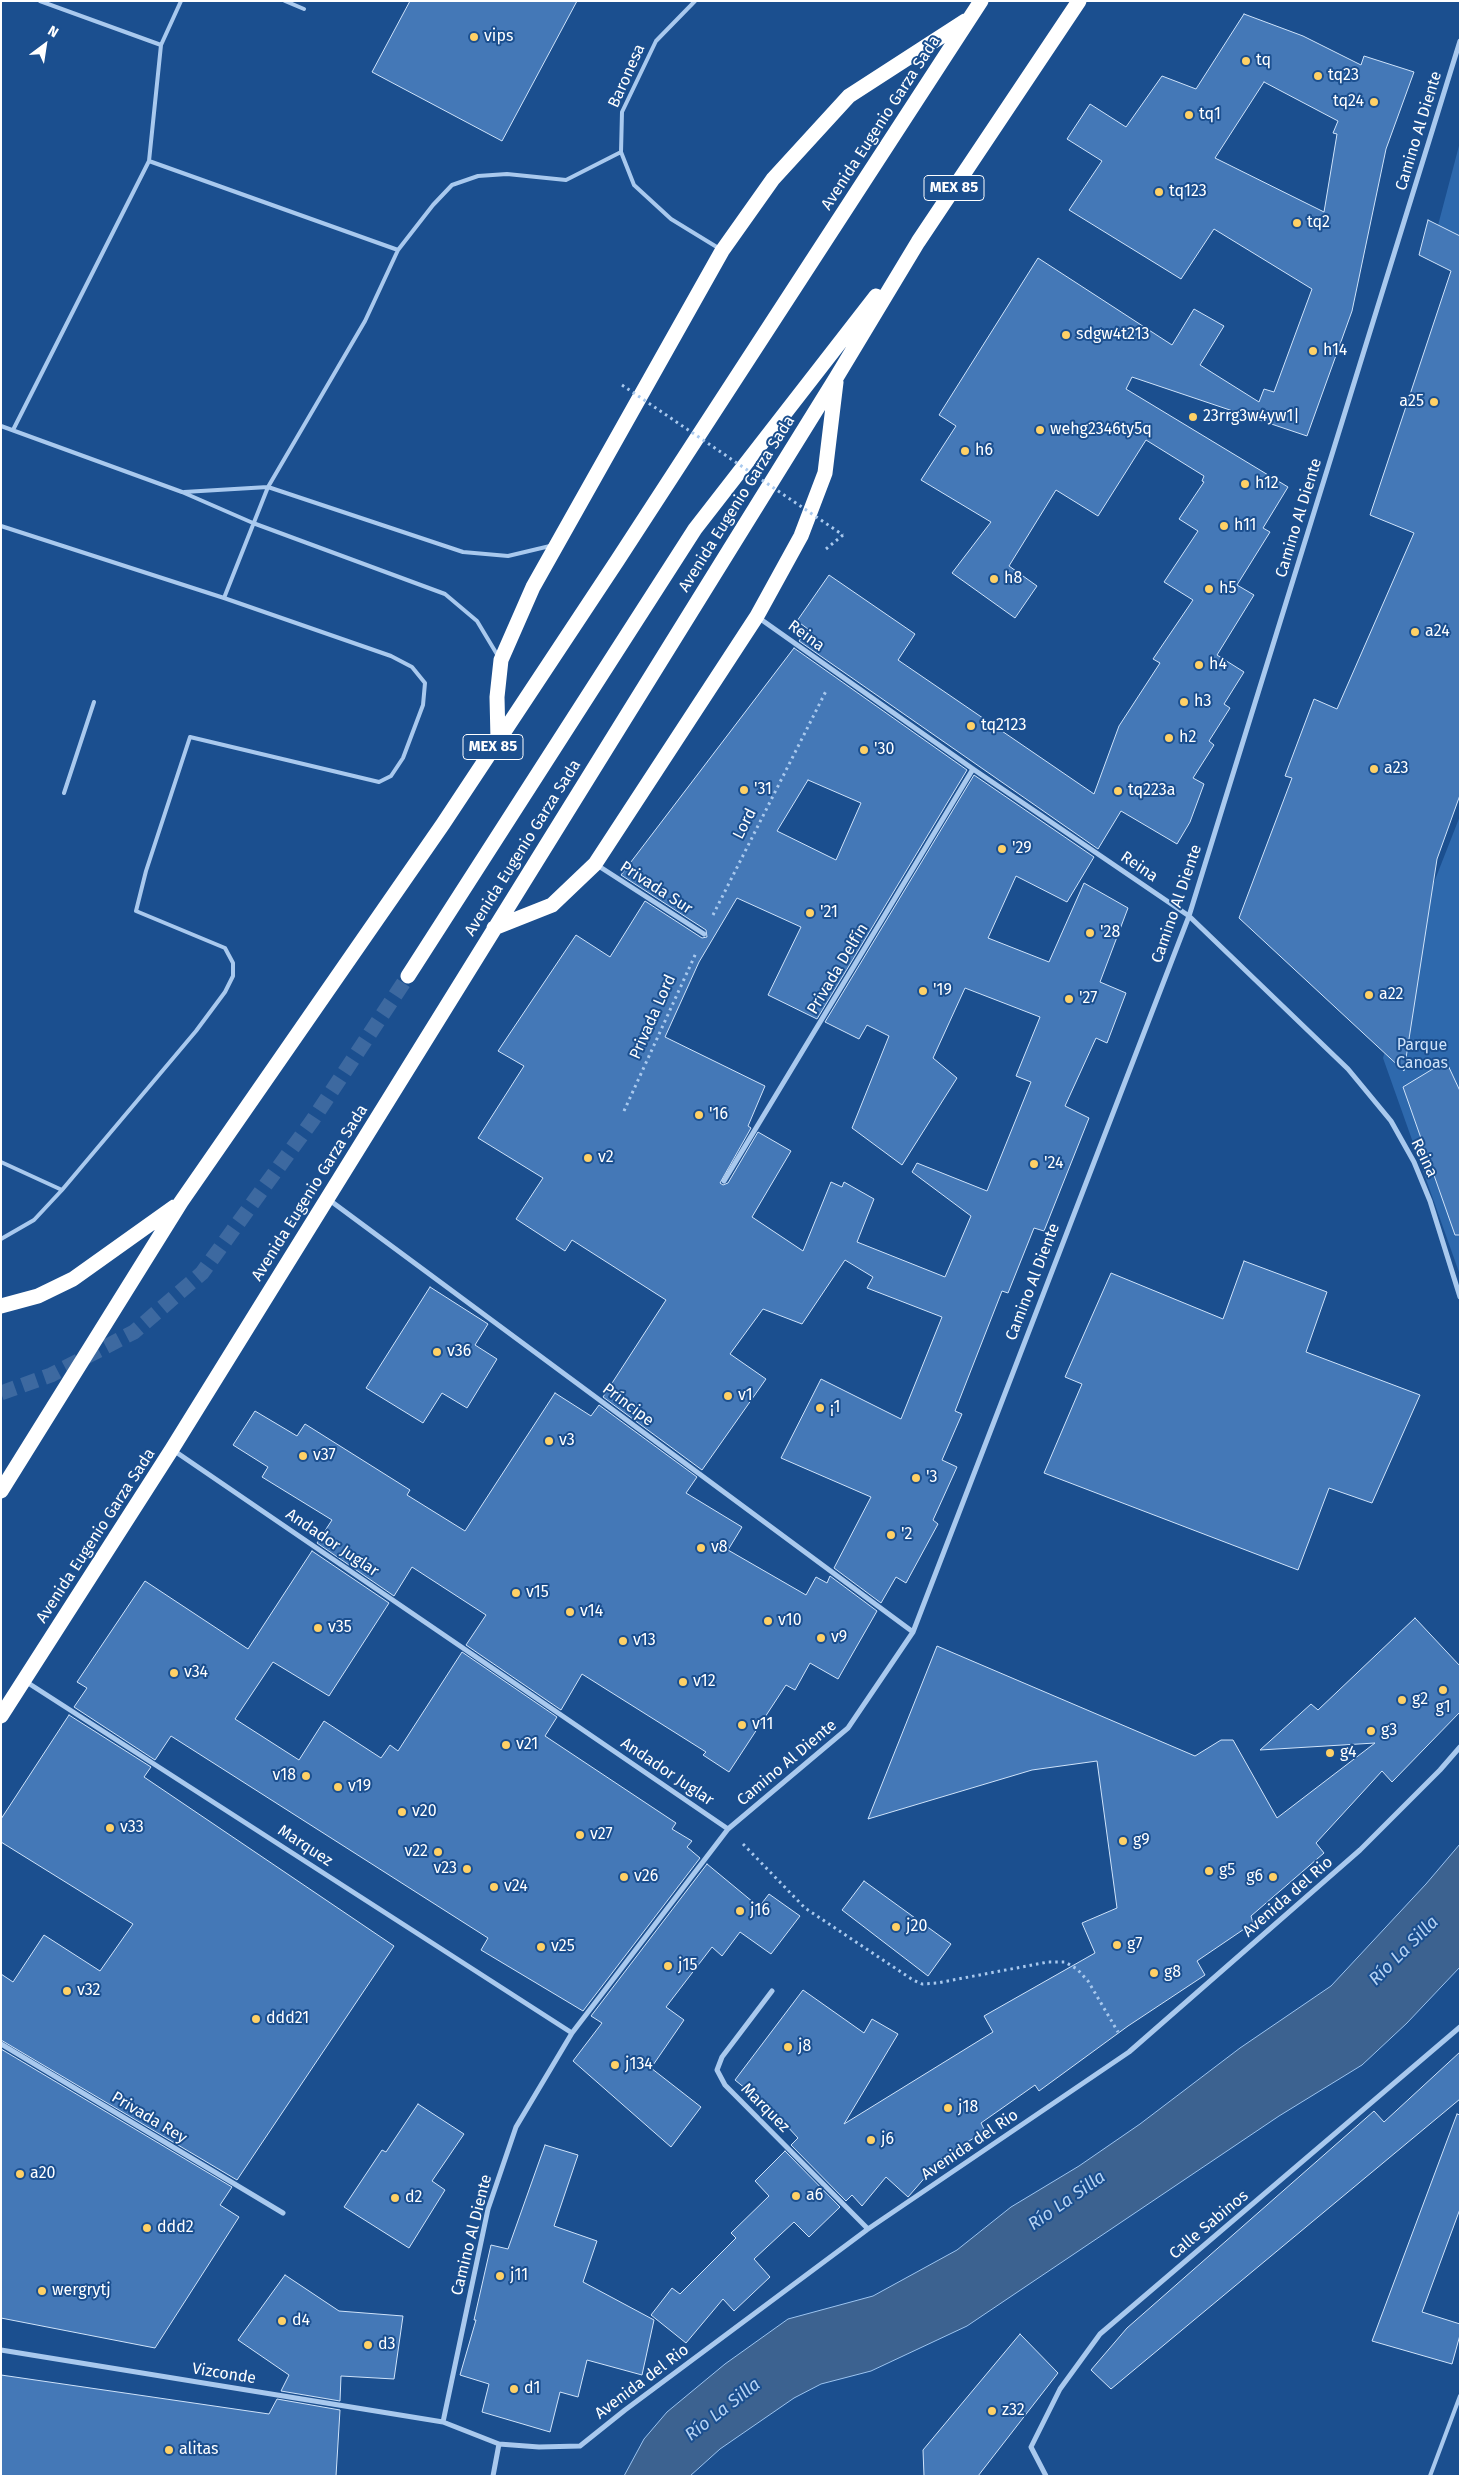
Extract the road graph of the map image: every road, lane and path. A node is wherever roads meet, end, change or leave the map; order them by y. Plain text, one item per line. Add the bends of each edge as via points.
1 (40, 1) edge
2 (180, 1) edge
3 (285, 1) edge
4 (695, 1) edge
5 (981, 1) edge
6 (1079, 1) edge
7 (304, 9) dead end
8 (970, 18) junction
9 (1460, 42) edge
10 (161, 45) junction
11 (621, 152) junction
12 (150, 161) junction
13 (918, 242) junction
14 (398, 250) junction
15 (722, 250) junction
16 (836, 378) junction
17 (622, 385) dead end
18 (1, 426) edge
19 (13, 430) junction
20 (268, 487) junction
21 (182, 492) junction
22 (253, 524) junction
23 (1, 526) edge
24 (843, 535) dead end
25 (557, 545) junction
26 (224, 598) junction
27 (757, 616) junction
28 (501, 660) junction
29 (835, 672) junction
30 (94, 702) dead end
31 (498, 739) junction
32 (973, 769) junction
33 (64, 793) dead end
34 (595, 864) junction
35 (1188, 916) junction
36 (494, 928) junction
37 (704, 934) junction
38 (408, 976) tunnel mouth
39 (624, 1111) dead end
40 (1, 1162) edge
41 (724, 1181) dead end
42 (62, 1190) junction
43 (328, 1199) junction
44 (181, 1202) junction
45 (1, 1239) edge
46 (1460, 1297) edge
47 (1, 1306) edge
48 (172, 1450) junction
49 (1, 1491) edge
50 (912, 1632) junction
51 (25, 1680) junction
52 (1, 1716) edge
53 (1460, 1747) edge
54 (728, 1829) junction
55 (772, 1991) dead end
56 (1460, 2027) edge
57 (572, 2033) junction
58 (1, 2044) edge
59 (1129, 2052) junction
60 (283, 2213) dead end
61 (868, 2229) junction
62 (1, 2350) edge
63 (1460, 2396) edge
64 (443, 2422) junction
65 (499, 2444) junction
66 (493, 2476) edge
67 (1046, 2476) edge
68 (1430, 2476) edge

1 - 10 lane
2 - 10 lane
3 - 7 lane
4 - 11 lane, Baronesa via 656,41 622,112
5 - 8 highway, Avenida Eugenio Garza Sada / MEX 85
6 - 13 highway, Avenida Eugenio Garza Sada / MEX 85
8 - 15 highway via 849,96 772,179
8 - 31 highway, Avenida Eugenio Garza Sada / MEX 85
9 - 35 street, Camino Al Diente
10 - 12 lane
11 - 14 lane via 566,180 507,174 478,176 452,185
11 - 15 lane, Baronesa via 634,185 671,219
12 - 14 lane
12 - 19 lane
13 - 16 highway, Avenida Eugenio Garza Sada / MEX 85
13 - 38 highway via 695,529
14 - 20 lane via 365,321
15 - 25 highway
16 - 27 highway via 825,473 801,536
16 - 36 highway, Avenida Eugenio Garza Sada / MEX 85
17 - 24 path, bridge
18 - 19 lane
19 - 21 lane
20 - 21 lane
20 - 22 lane
20 - 25 lane via 463,552 508,556
21 - 22 lane
22 - 26 lane
22 - 28 lane via 445,594 478,620
23 - 26 lane
25 - 28 highway via 533,587
26 - 42 lane via 391,656 412,667 425,683 423,705 403,758 391,776 379,782 190,736 136,911 224,948 234,963 233,976 196,1031
27 - 29 street, Reina
27 - 34 highway
28 - 31 highway via 497,697
29 - 32 street, Reina
29 - 37 path, Lord
30 - 33 lane
31 - 44 highway, Avenida Eugenio Garza Sada / MEX 85 via 437,833
32 - 35 street, Reina
32 - 41 street, Privada Delfín
34 - 36 highway via 552,905
34 - 37 street, Privada Sur
35 - 46 street, Reina via 1348,1068 1390,1121 1414,1162 1430,1201
35 - 50 street, Camino Al Diente
36 - 43 highway, Avenida Eugenio Garza Sada / MEX 85
37 - 39 path, Privada Lord
40 - 42 lane
42 - 45 lane via 34,1220
43 - 48 highway, Avenida Eugenio Garza Sada / MEX 85
43 - 50 street, Príncipe
44 - 47 highway via 73,1279 38,1296
44 - 49 highway, Avenida Eugenio Garza Sada / MEX 85
48 - 51 highway, Avenida Eugenio Garza Sada / MEX 85
48 - 54 street, Andador Juglar
50 - 54 street, Camino Al Diente via 848,1728
51 - 52 highway, Avenida Eugenio Garza Sada / MEX 85
51 - 57 street, Marquez
53 - 59 street, Avenida del Rio via 1360,1850
54 - 57 street, Camino Al Diente
54 - 59 path via 806,1908 922,1984 1048,1962 1065,1962 1088,1981
55 - 61 street, Marquez via 722,2057 717,2070 725,2085
56 - 67 street, Calle Sabinos via 1100,2334 1060,2389 1031,2446
57 - 64 street, Camino Al Diente via 516,2127 488,2209
58 - 60 street, Privada Rey
59 - 61 street, Avenida del Rio
61 - 65 street, Avenida del Rio via 580,2446
62 - 64 street, Vizconde
63 - 68 lane
64 - 65 street, Avenida del Rio
65 - 66 street

